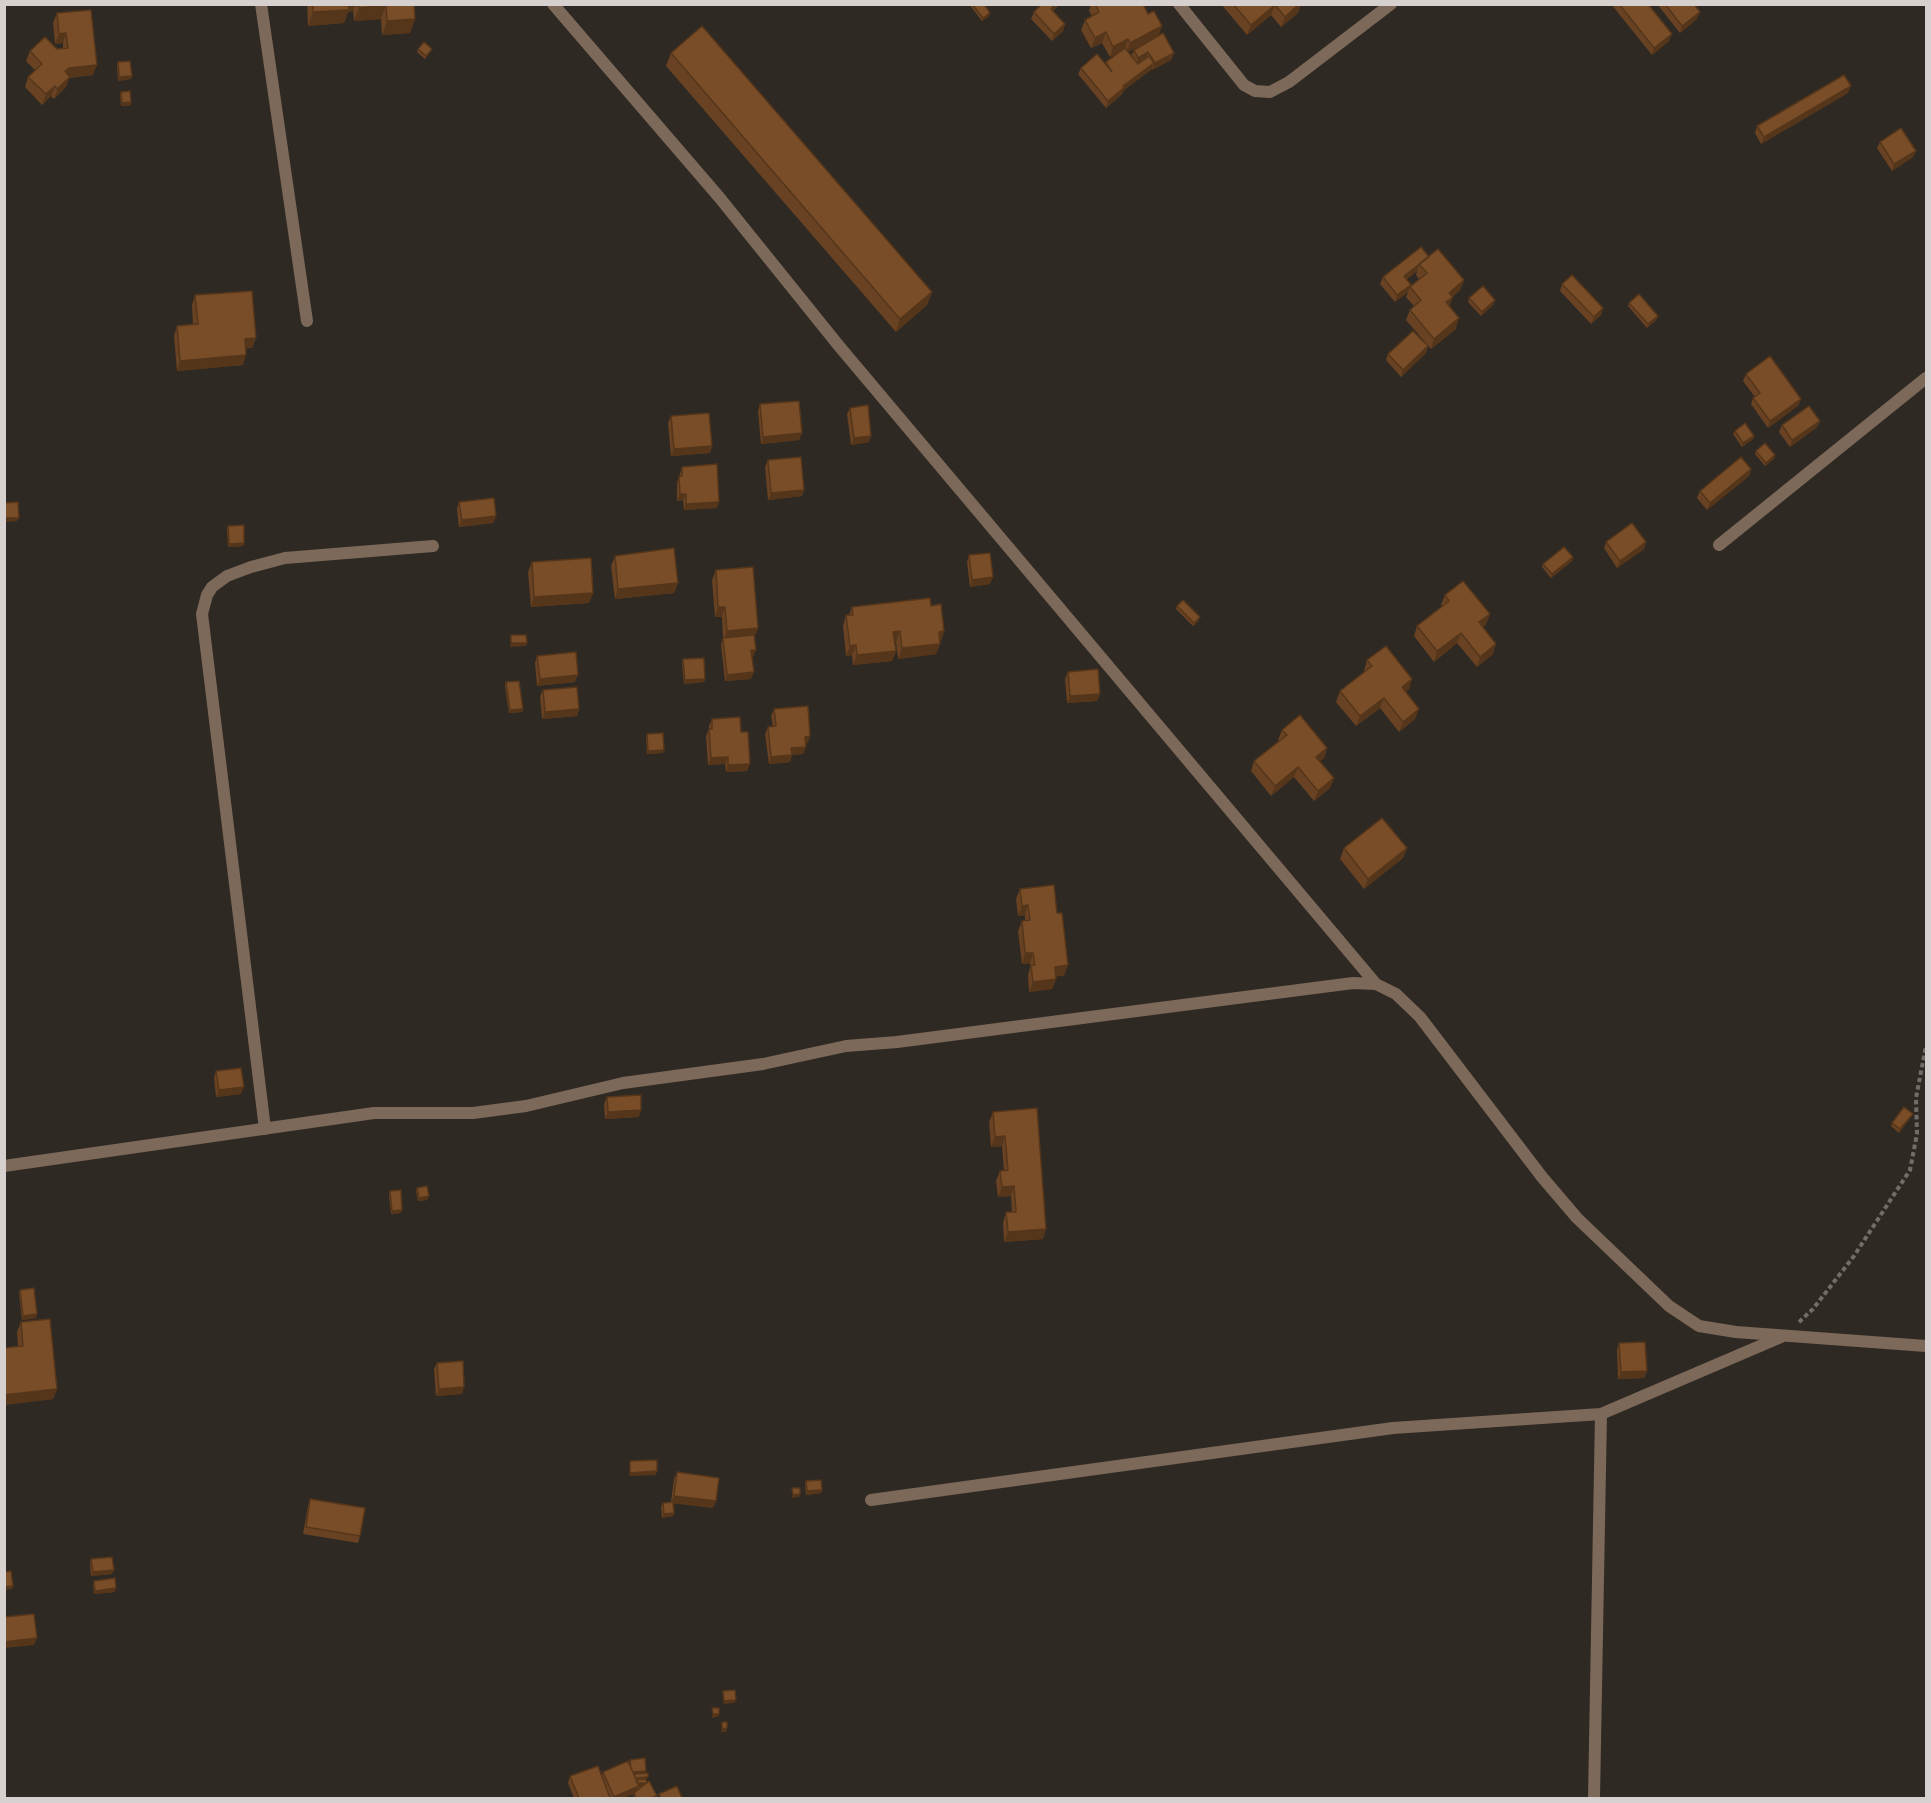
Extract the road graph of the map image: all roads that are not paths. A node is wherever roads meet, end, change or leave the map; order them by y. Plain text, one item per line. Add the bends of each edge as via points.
1 (261, 4) edge
2 (553, 4) edge
3 (1179, 4) edge
4 (1390, 4) edge
5 (307, 321) dead end
6 (1926, 378) edge
7 (1719, 545) dead end
8 (433, 546) dead end
9 (1376, 984) junction
10 (265, 1129) junction
11 (4, 1166) edge
12 (1785, 1336) junction
13 (1926, 1346) edge
14 (1601, 1414) junction
15 (871, 1500) dead end
16 (1594, 1798) edge

1 - 5 street
2 - 9 street via 719,197 838,346
3 - 4 street via 1244,85 1270,92 1289,82
6 - 7 street
8 - 10 street via 285,558 227,576 207,596 202,614
9 - 10 street via 1353,983 846,1046 752,1066 623,1083 526,1106 473,1113 374,1113
9 - 12 street via 1396,994 1420,1017 1577,1218 1669,1306 1698,1326
10 - 11 street
12 - 13 street
12 - 14 street
14 - 15 street via 1393,1428
14 - 16 street

